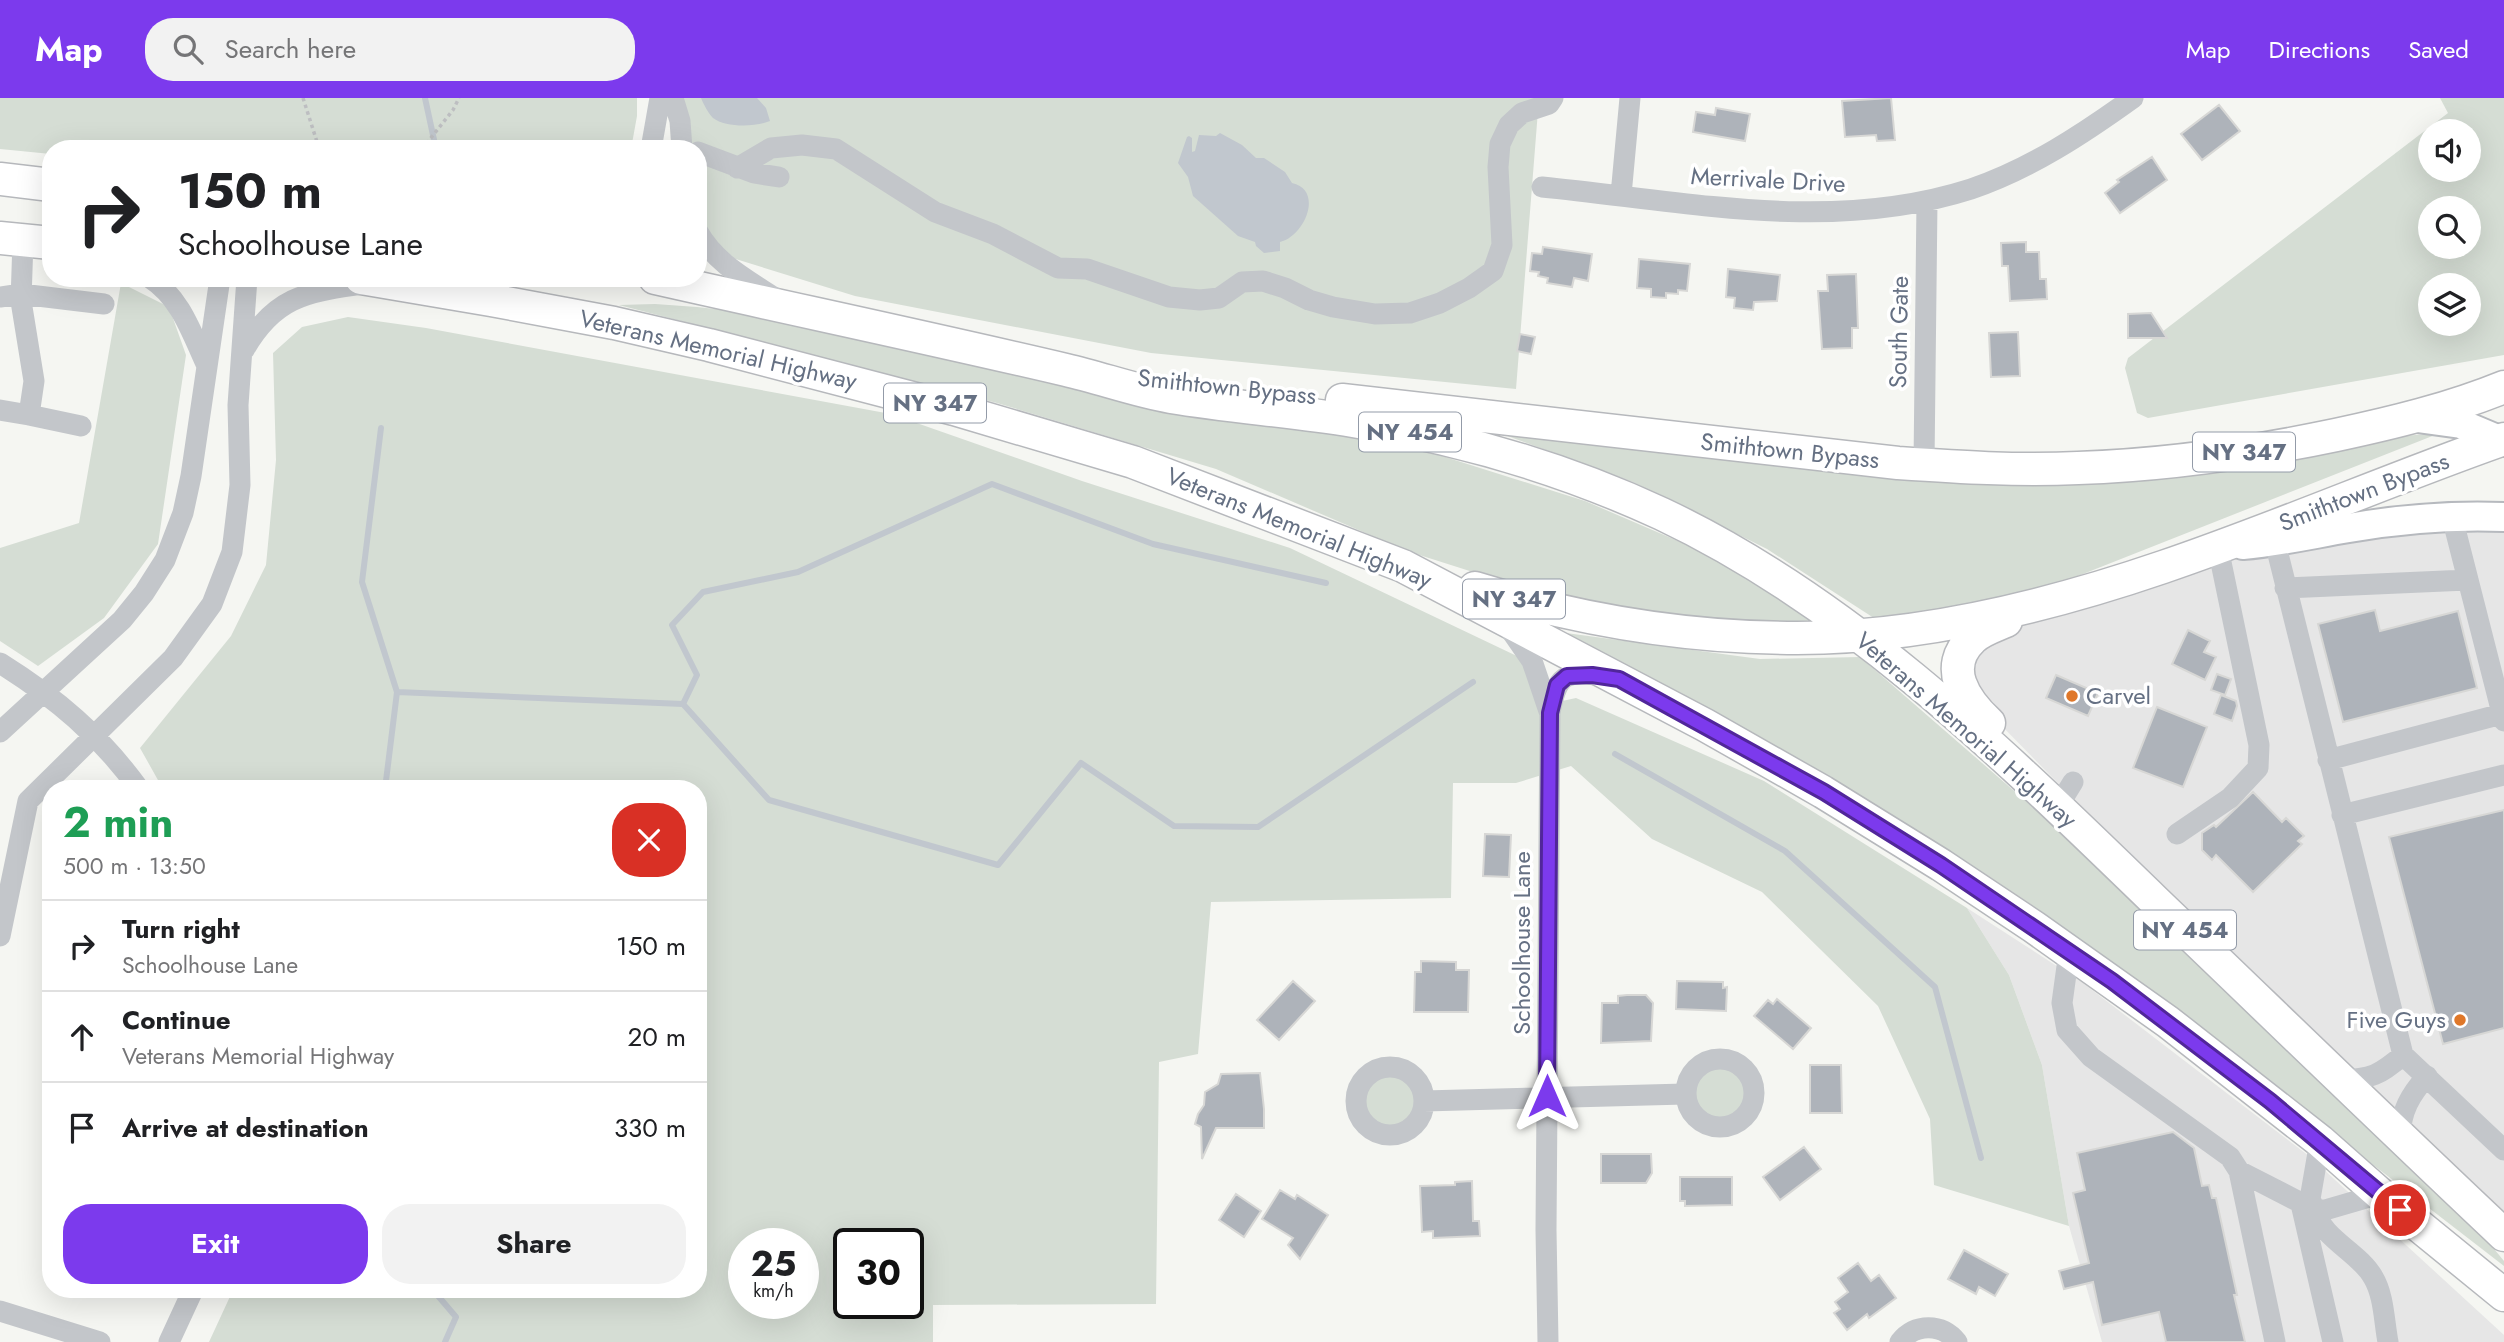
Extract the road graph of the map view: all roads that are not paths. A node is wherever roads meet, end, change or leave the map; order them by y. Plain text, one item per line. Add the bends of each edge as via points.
1 (660, 98) edge
2 (673, 98) edge
3 (1553, 98) edge
4 (1630, 98) edge
5 (2133, 98) edge
6 (653, 140) edge
7 (681, 140) edge
8 (707, 156) edge
9 (737, 168) junction
10 (779, 177) dead end
11 (0, 180) edge
12 (42, 184) edge
13 (1542, 187) dead end
14 (1621, 195) junction
15 (1927, 201) junction
16 (24, 240) edge
17 (707, 246) edge
18 (162, 287) edge
19 (219, 287) edge
20 (247, 287) edge
21 (340, 287) edge
22 (413, 287) edge
23 (694, 287) edge
24 (10, 295) edge
25 (104, 304) dead end
26 (791, 309) junction
27 (243, 351) junction
28 (207, 367) junction
29 (1070, 371) junction
30 (2504, 387) edge
31 (0, 410) edge
32 (29, 415) junction
33 (2408, 418) junction
34 (80, 426) dead end
35 (2503, 440) edge
36 (1924, 464) junction
37 (2452, 517) junction
38 (2504, 517) edge
39 (2275, 542) junction
40 (2218, 548) junction
41 (1404, 566) junction
42 (2467, 580) junction
43 (2285, 588) junction
44 (2052, 600) junction
45 (1502, 617) junction
46 (1858, 634) junction
47 (0, 663) edge
48 (1619, 679) junction
49 (44, 692) junction
50 (1550, 713) junction
51 (2503, 718) edge
52 (0, 732) edge
53 (96, 736) junction
54 (2328, 760) junction
55 (2504, 775) edge
56 (50, 780) edge
57 (132, 780) edge
58 (42, 788) edge
59 (2342, 814) junction
60 (2177, 834) dead end
61 (2119, 866) junction
62 (0, 936) edge
63 (2069, 951) junction
64 (2403, 1055) junction
65 (2427, 1076) junction
66 (2340, 1080) junction
67 (1685, 1094) dead end
68 (1547, 1096) junction
69 (1424, 1101) dead end
70 (2400, 1136) junction
71 (2320, 1142) junction
72 (2504, 1150) edge
73 (2238, 1171) junction
74 (2380, 1194) junction
75 (2308, 1207) junction
76 (2504, 1235) edge
77 (2504, 1277) edge
78 (2504, 1294) edge
79 (189, 1298) edge
80 (0, 1311) edge
81 (100, 1342) edge
82 (169, 1342) edge
83 (1548, 1342) edge
84 (1900, 1342) edge
85 (1957, 1342) edge
86 (2276, 1342) edge
87 (2333, 1342) edge
88 (2388, 1342) edge

1 - 6 street
2 - 7 street
3 - 9 street via 1549,104 1522,113 1509,125 1500,144 1502,244 1493,271 1440,303 1409,313 1375,314 1332,307 1263,281 1242,282 1219,298 1169,297 1087,269 1058,268 993,234 935,212 836,149 771,148
4 - 14 street
5 - 15 street, Merrivale Drive via 2072,140 2017,170
8 - 9 street
9 - 10 street
11 - 12 highway
13 - 14 street, Merrivale Drive
14 - 15 street, Merrivale Drive via 1817,213
15 - 36 street, South Gate
16 - 24 street
17 - 26 street via 723,263
18 - 28 street via 181,310
19 - 28 street
20 - 27 street
21 - 27 street via 288,301 262,323
22 - 41 highway, Veterans Memorial Highway / NY 347 via 569,314 709,345 1000,421 1154,470
23 - 26 highway, Veterans Memorial Highway / NY 347
24 - 25 street
24 - 32 street via 34,381
26 - 29 highway, Veterans Memorial Highway / NY 347
27 - 53 street via 238,405 240,485 232,552 212,604 173,658
28 - 49 street via 187,494 165,560 121,620
29 - 36 highway, Smithtown Bypass / NY 347
29 - 46 highway, Veterans Memorial Highway / NY 454 via 1167,396 1341,419 1428,436 1536,465 1690,528 1766,571
30 - 33 highway, Smithtown Bypass / NY 347
31 - 32 street
32 - 34 street
33 - 35 main road via 2450,421
33 - 36 highway, Smithtown Bypass / NY 347 via 2253,451 2147,464 2042,469
35 - 40 highway, Smithtown Bypass / NY 347
37 - 38 main road
37 - 39 main road
37 - 42 street
39 - 40 main road
39 - 43 street
40 - 44 highway, Smithtown Bypass / NY 347
40 - 60 street via 2259,745 2258,768 2230,798
41 - 45 highway, Veterans Memorial Highway
41 - 46 highway, Smithtown Bypass / NY 347 via 1538,606 1646,627 1765,637
42 - 43 street
42 - 51 street
43 - 54 street
44 - 46 highway, Smithtown Bypass / NY 347 via 1951,622
44 - 61 highway via 1974,637 1963,652 1959,682 1968,701 2069,789
45 - 48 highway, Veterans Memorial Highway
45 - 50 street, Schoolhouse Lane via 1532,661
46 - 61 highway, Veterans Memorial Highway / NY 454 via 1956,714
47 - 49 street
48 - 50 street, Schoolhouse Lane via 1567,676 1557,685
48 - 63 highway, Veterans Memorial Highway via 1824,792
49 - 52 street
49 - 53 street
50 - 68 street, Schoolhouse Lane
51 - 54 street
53 - 56 street
53 - 57 street
54 - 59 street
55 - 59 street
58 - 62 street via 28,801
59 - 64 street
61 - 66 highway, Veterans Memorial Highway / NY 454
63 - 71 highway, Veterans Memorial Highway
63 - 73 street via 2062,1003 2067,1030 2091,1058 2230,1157
64 - 65 street
64 - 66 street via 2377,1074
65 - 70 street via 2411,1094 2400,1121
65 - 72 street
66 - 70 highway, Veterans Memorial Highway / NY 454
67 - 68 street
68 - 69 street
68 - 83 street, Schoolhouse Lane
70 - 76 highway, Veterans Memorial Highway / NY 454
71 - 74 highway, Veterans Memorial Highway
71 - 75 street
73 - 75 street
73 - 86 street
74 - 75 street via 2325,1210
74 - 77 highway
74 - 78 highway, Veterans Memorial Highway
75 - 87 street
75 - 88 street via 2373,1277
79 - 82 street
80 - 81 street
84 - 85 street via 1912,1331 1934,1327

